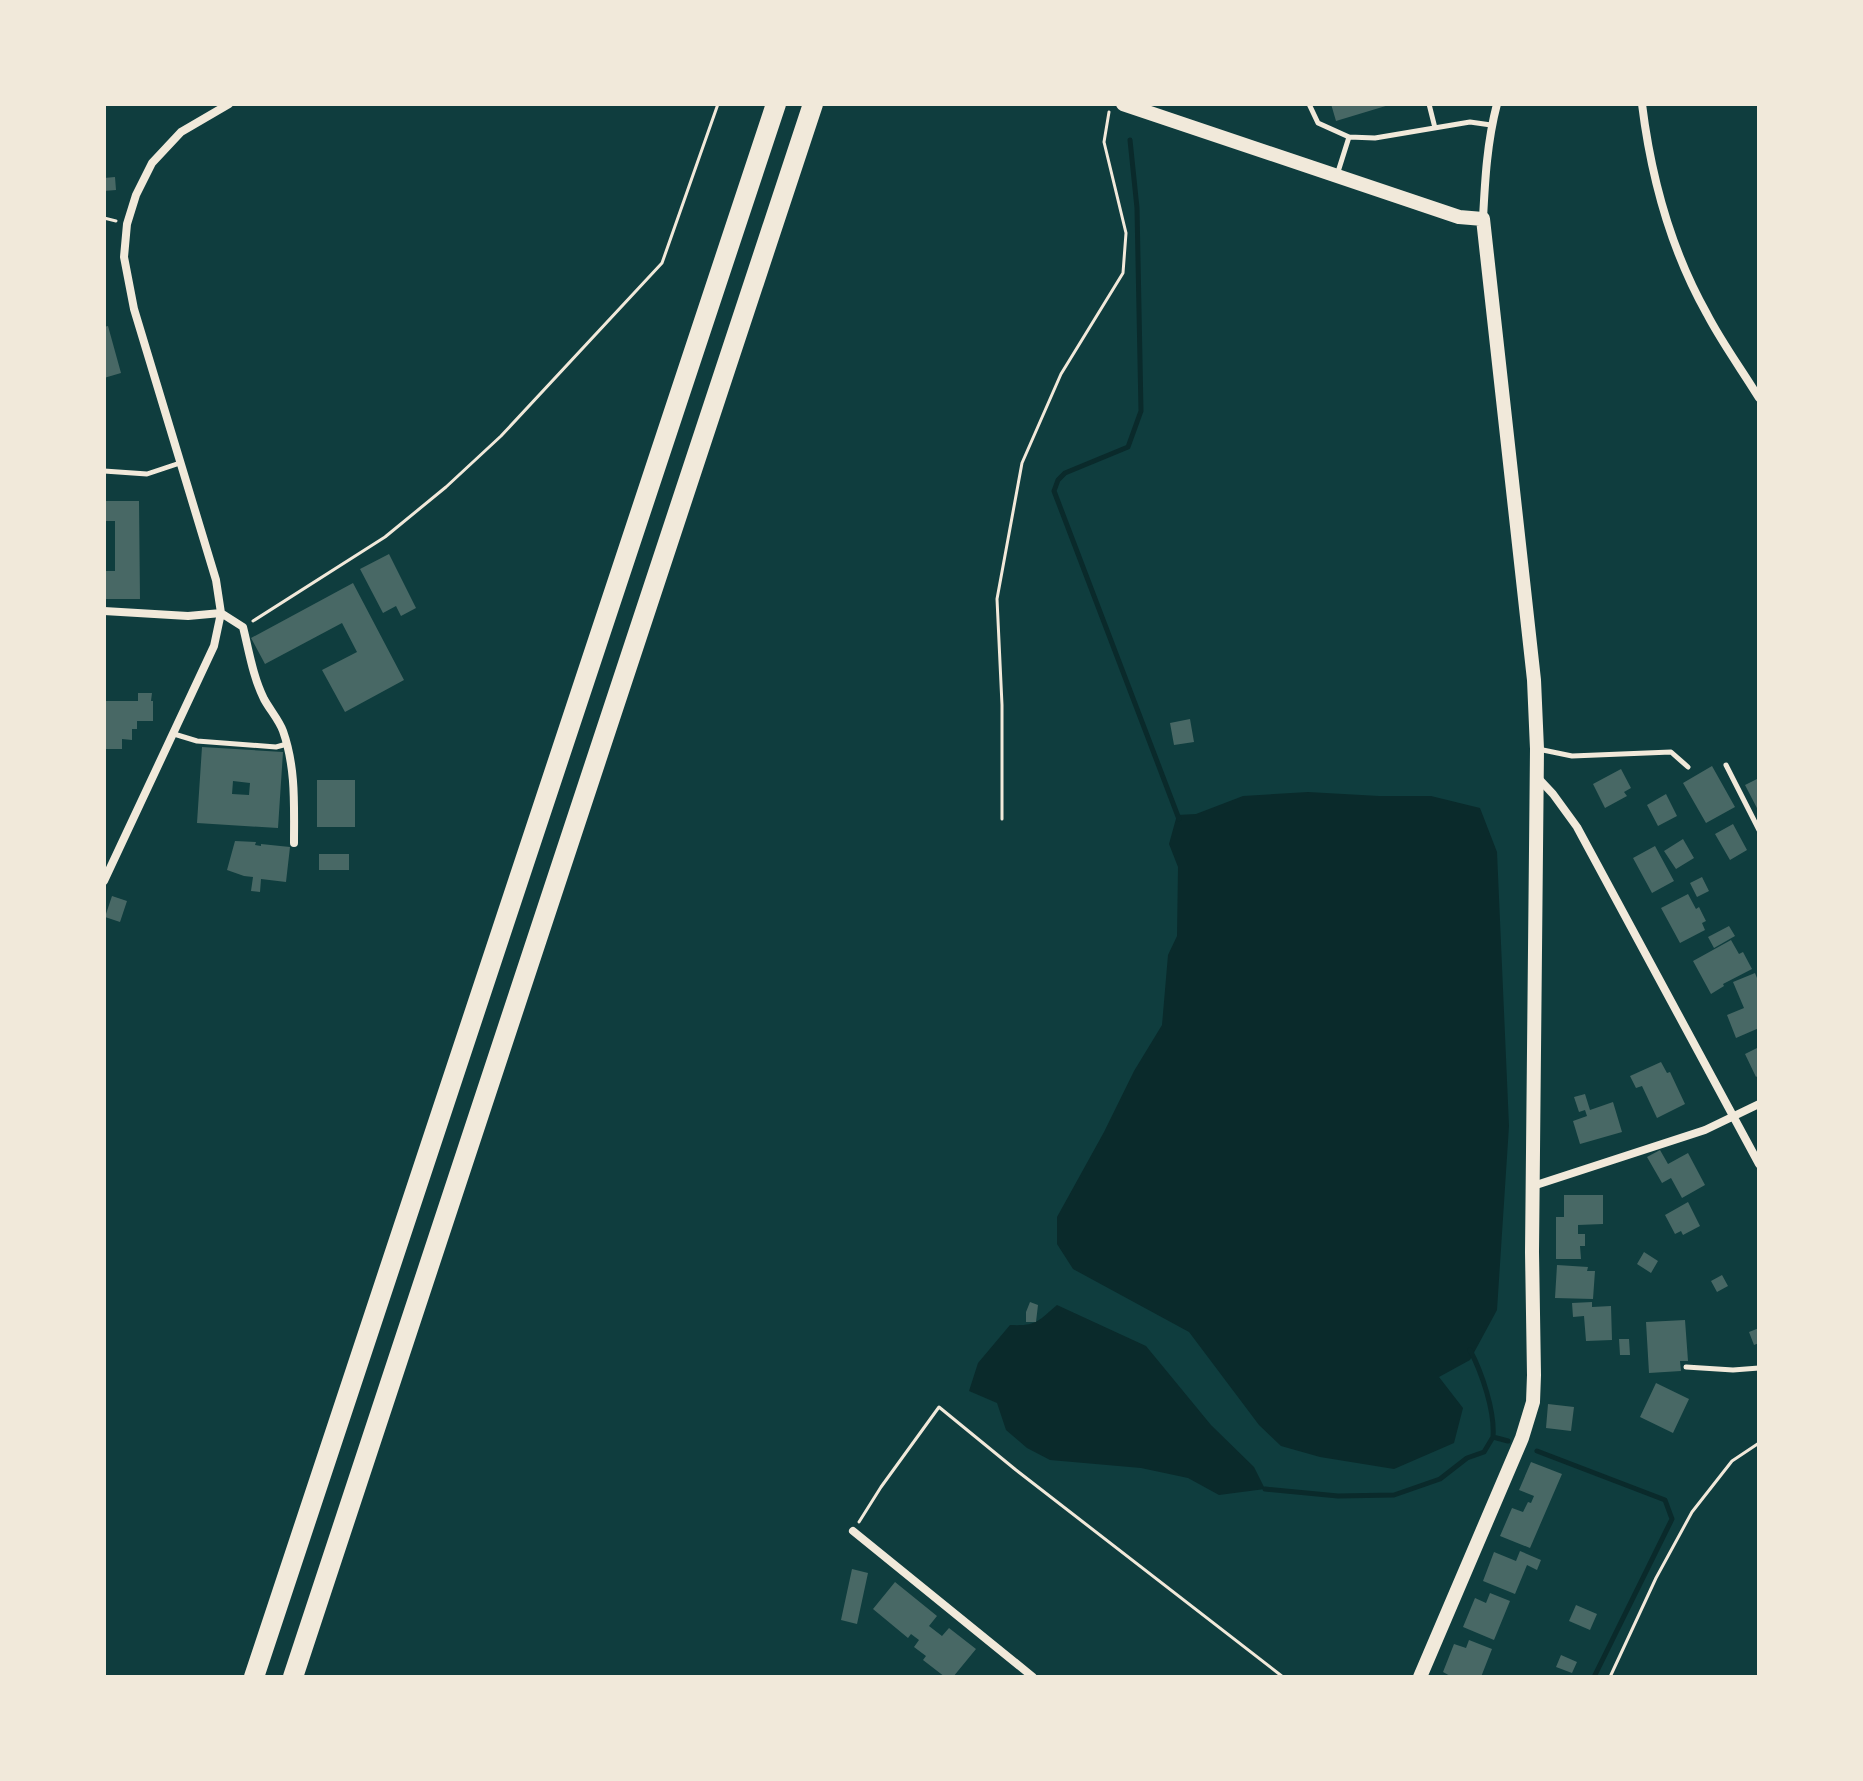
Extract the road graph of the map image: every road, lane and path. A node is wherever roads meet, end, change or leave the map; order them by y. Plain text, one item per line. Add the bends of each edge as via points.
1 (229, 104) edge
2 (718, 104) edge
3 (776, 104) edge
4 (813, 104) edge
5 (1110, 104) edge
6 (1123, 104) edge
7 (1309, 104) edge
8 (1429, 104) edge
9 (1497, 104) edge
10 (1642, 104) edge
11 (1491, 125) junction
12 (1435, 128) junction
13 (1349, 137) junction
14 (1337, 176) junction
15 (1483, 219) junction
16 (1759, 398) edge
17 (180, 463) junction
18 (104, 471) edge
19 (104, 611) edge
20 (221, 613) junction
21 (243, 627) junction
22 (174, 734) junction
23 (287, 744) junction
24 (1537, 749) junction
25 (1726, 765) dead end
26 (1688, 767) dead end
27 (1537, 777) junction
28 (1002, 819) dead end
29 (1759, 830) edge
30 (294, 843) dead end
31 (104, 881) edge
32 (1759, 1104) edge
33 (1733, 1117) junction
34 (1759, 1164) edge
35 (1533, 1186) junction
36 (1686, 1367) dead end
37 (1759, 1368) edge
38 (1759, 1443) edge
39 (853, 1531) joint
40 (1021, 1674) edge
41 (254, 1677) edge
42 (293, 1677) edge
43 (1033, 1677) edge
44 (1283, 1677) edge
45 (1420, 1677) edge
46 (1610, 1677) edge

1 - 17 street via 181,132 152,163 127,224 124,257 134,309
2 - 21 path via 662,263 501,436 446,487 385,537
3 - 41 highway
4 - 42 highway
5 - 28 path via 1104,142 1126,233 1123,273 1061,374 1022,463 997,599
6 - 14 street
7 - 13 lane via 1318,123
8 - 12 lane
9 - 11 street
10 - 16 street via 1657,189 1680,256 1706,314
11 - 12 lane via 1470,122
11 - 15 street
12 - 13 lane
13 - 14 lane
14 - 15 street via 1459,217
15 - 24 street via 1534,680
17 - 18 lane via 147,474
17 - 20 street
19 - 20 street
20 - 21 street
20 - 22 street via 214,646
21 - 23 street via 256,680
22 - 23 lane via 197,741
22 - 31 street
23 - 30 street via 294,784
24 - 26 lane via 1572,756 1671,752
24 - 27 street
25 - 29 lane
27 - 33 street via 1577,827
27 - 35 street
32 - 33 street
33 - 34 street
33 - 35 street
35 - 45 street via 1533,1402
36 - 37 lane
38 - 46 path via 1732,1461 1692,1512
39 - 40 street
39 - 44 path via 939,1407
40 - 43 street

